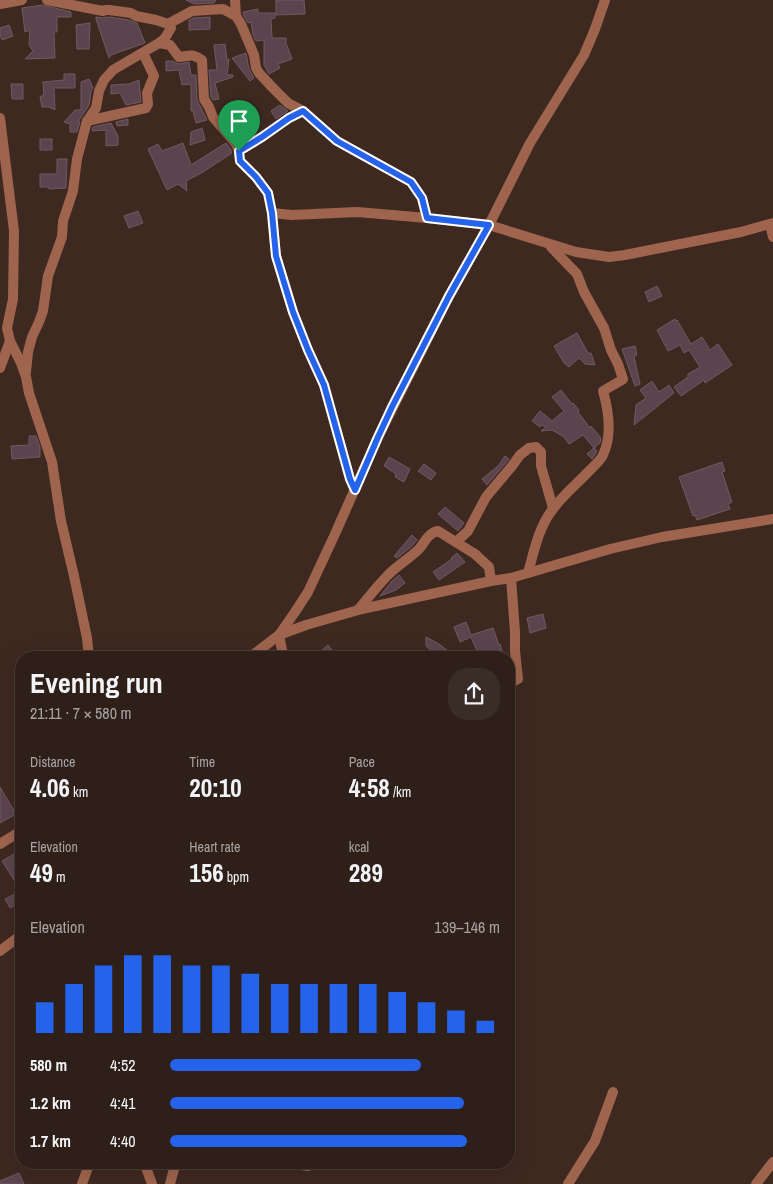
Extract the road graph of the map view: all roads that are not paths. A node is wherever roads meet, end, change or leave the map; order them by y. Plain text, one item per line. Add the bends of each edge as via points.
1 (22, 0) edge
2 (47, 0) edge
3 (235, 0) edge
4 (605, 0) edge
5 (0, 4) edge
6 (236, 16) junction
7 (168, 24) junction
8 (159, 43) junction
9 (143, 53) junction
10 (303, 111) junction
11 (0, 118) edge
12 (87, 121) junction
13 (239, 151) junction
14 (272, 213) junction
15 (427, 218) junction
16 (772, 224) edge
17 (489, 225) junction
18 (773, 237) edge
19 (548, 244) junction
20 (10, 341) junction
21 (0, 368) edge
22 (26, 377) junction
23 (355, 490) junction
24 (553, 508) junction
25 (773, 519) edge
26 (456, 542) junction
27 (528, 573) junction
28 (511, 578) junction
29 (491, 581) junction
30 (358, 610) junction
31 (279, 635) junction
32 (88, 651) edge
33 (258, 651) edge
34 (282, 651) edge
35 (515, 651) edge
36 (515, 651) edge
37 (515, 680) edge
38 (15, 835) edge
39 (0, 844) edge
40 (15, 940) edge
41 (0, 951) edge
42 (613, 1092) dead end
43 (773, 1162) edge
44 (87, 1169) edge
45 (147, 1169) edge
46 (174, 1169) edge
47 (82, 1184) edge
48 (152, 1184) edge
49 (170, 1184) edge
50 (568, 1184) edge
51 (756, 1184) edge

1 - 5 street
2 - 7 street via 131,13
3 - 6 street
4 - 17 street via 584,55 530,143
6 - 7 street via 224,9 192,12
6 - 10 street via 259,73 288,103
7 - 8 street via 171,28
8 - 9 street
8 - 13 street via 170,46 179,57 194,55 202,60 204,99 213,117
9 - 12 street via 113,70 104,80 98,91 96,108
9 - 12 street via 154,76 147,93 146,108
10 - 13 street
10 - 15 street via 337,141 411,182 422,198
11 - 20 street via 14,231 13,300 7,328
12 - 22 street via 62,237 48,276 43,311 28,352
13 - 14 street via 240,161 268,193
14 - 15 street via 292,216 357,212
14 - 23 street via 276,256 293,312 324,385
15 - 17 street
16 - 18 street
16 - 19 street via 609,257
17 - 19 street
17 - 23 street via 392,407
19 - 24 street via 577,274 604,328 623,379 603,391 609,419 603,456
20 - 21 street
20 - 22 street
22 - 32 street via 52,462
23 - 31 street via 308,592
24 - 26 street via 541,466 541,452 536,447 529,448 486,497 468,531
24 - 27 street via 535,545
25 - 27 street via 662,537
26 - 29 street via 489,567
26 - 30 street via 435,531 387,575
27 - 28 street
28 - 29 street
28 - 36 street
29 - 30 street
30 - 31 street
31 - 33 street
31 - 34 street
35 - 37 street via 518,679
38 - 39 street
40 - 41 street
42 - 50 street via 595,1141
43 - 51 street
44 - 47 street
45 - 48 street
46 - 49 street

